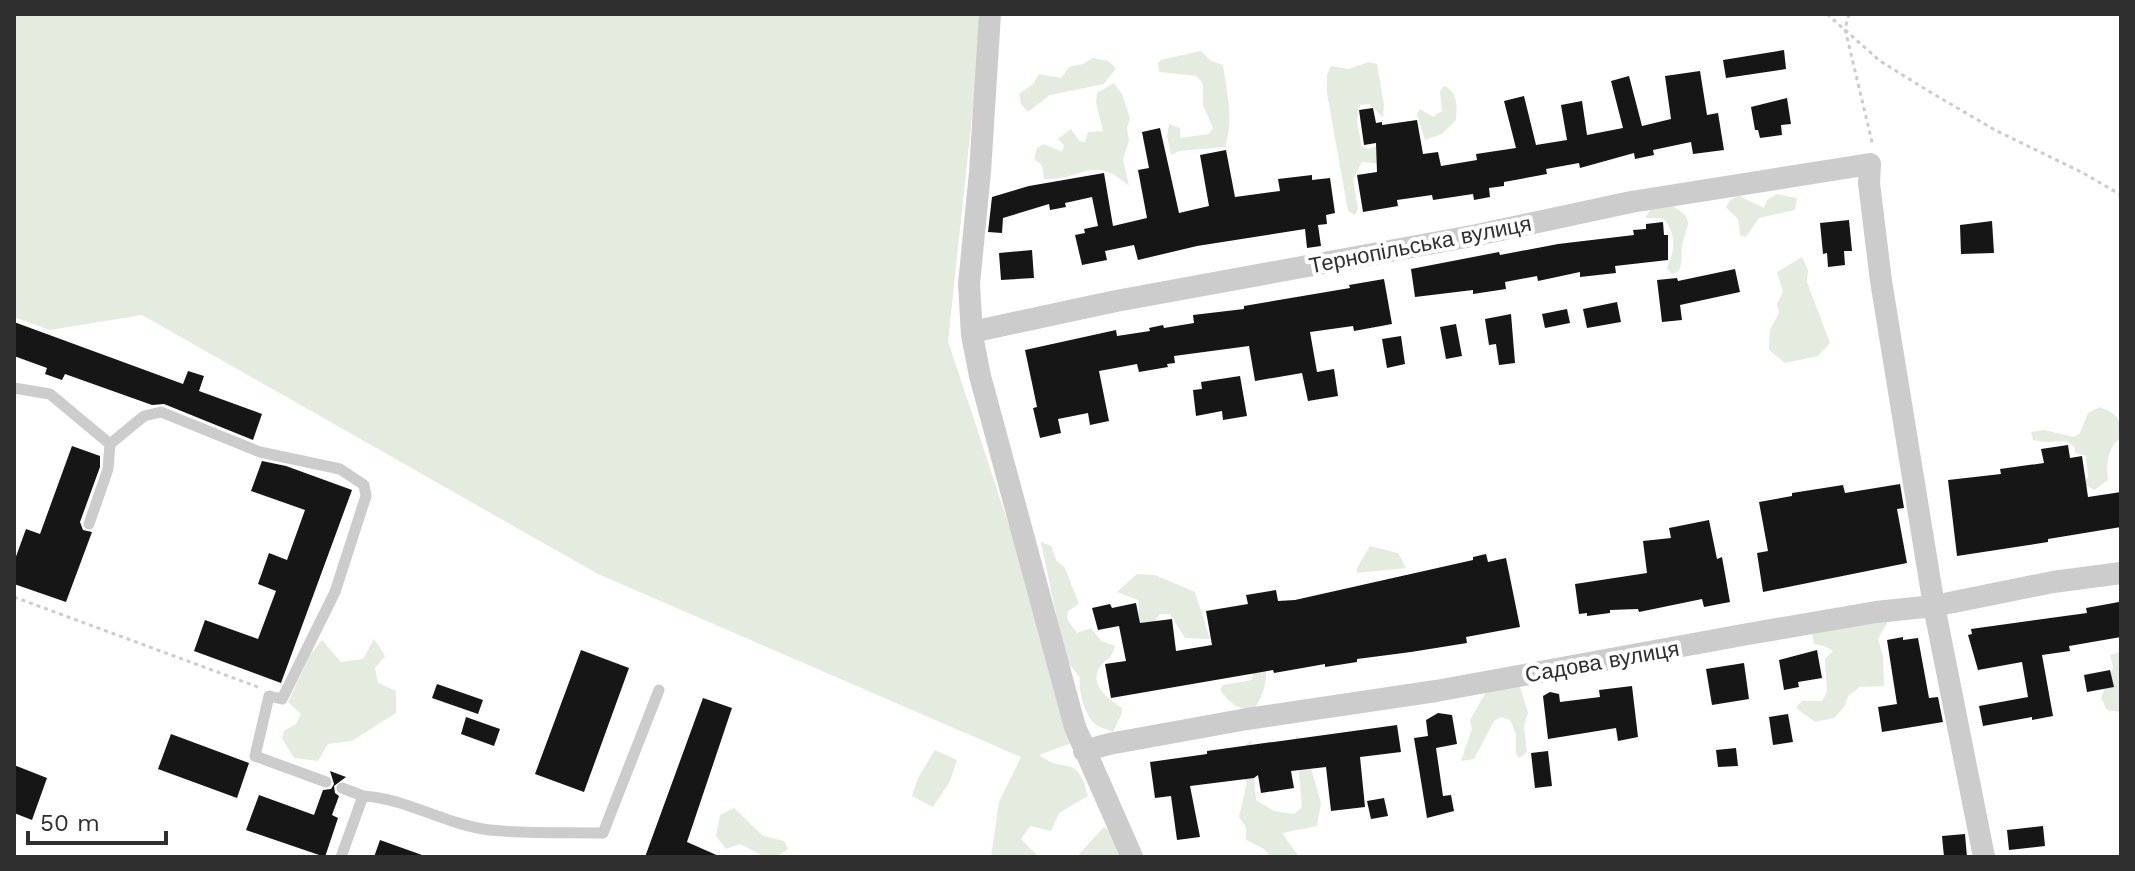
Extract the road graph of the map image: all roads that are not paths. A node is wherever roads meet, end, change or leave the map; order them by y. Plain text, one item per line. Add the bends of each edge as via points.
1 (990, 14) edge
2 (972, 332) junction
3 (14, 388) edge
4 (110, 444) junction
5 (89, 524) dead end
6 (2121, 573) edge
7 (1934, 606) junction
8 (659, 690) dead end
9 (1084, 751) junction
10 (326, 782) dead end
11 (342, 788) dead end
12 (363, 796) junction
13 (341, 857) edge
14 (1132, 857) edge
15 (1984, 857) edge

1 - 2 street via 969,284
2 - 7 street, Тернопільська вулиця via 1631,202 1870,164 1881,281
2 - 9 street
3 - 4 lane via 50,394
4 - 5 lane via 108,469
4 - 10 lane via 144,416 161,412 260,452 340,469 364,485 366,496 335,592 282,699 269,696 255,756
6 - 7 street, Садова вулиця
7 - 9 street, Садова вулиця via 1247,719
7 - 15 street
8 - 12 lane via 603,833 489,830
9 - 14 street
11 - 12 lane
12 - 13 lane

